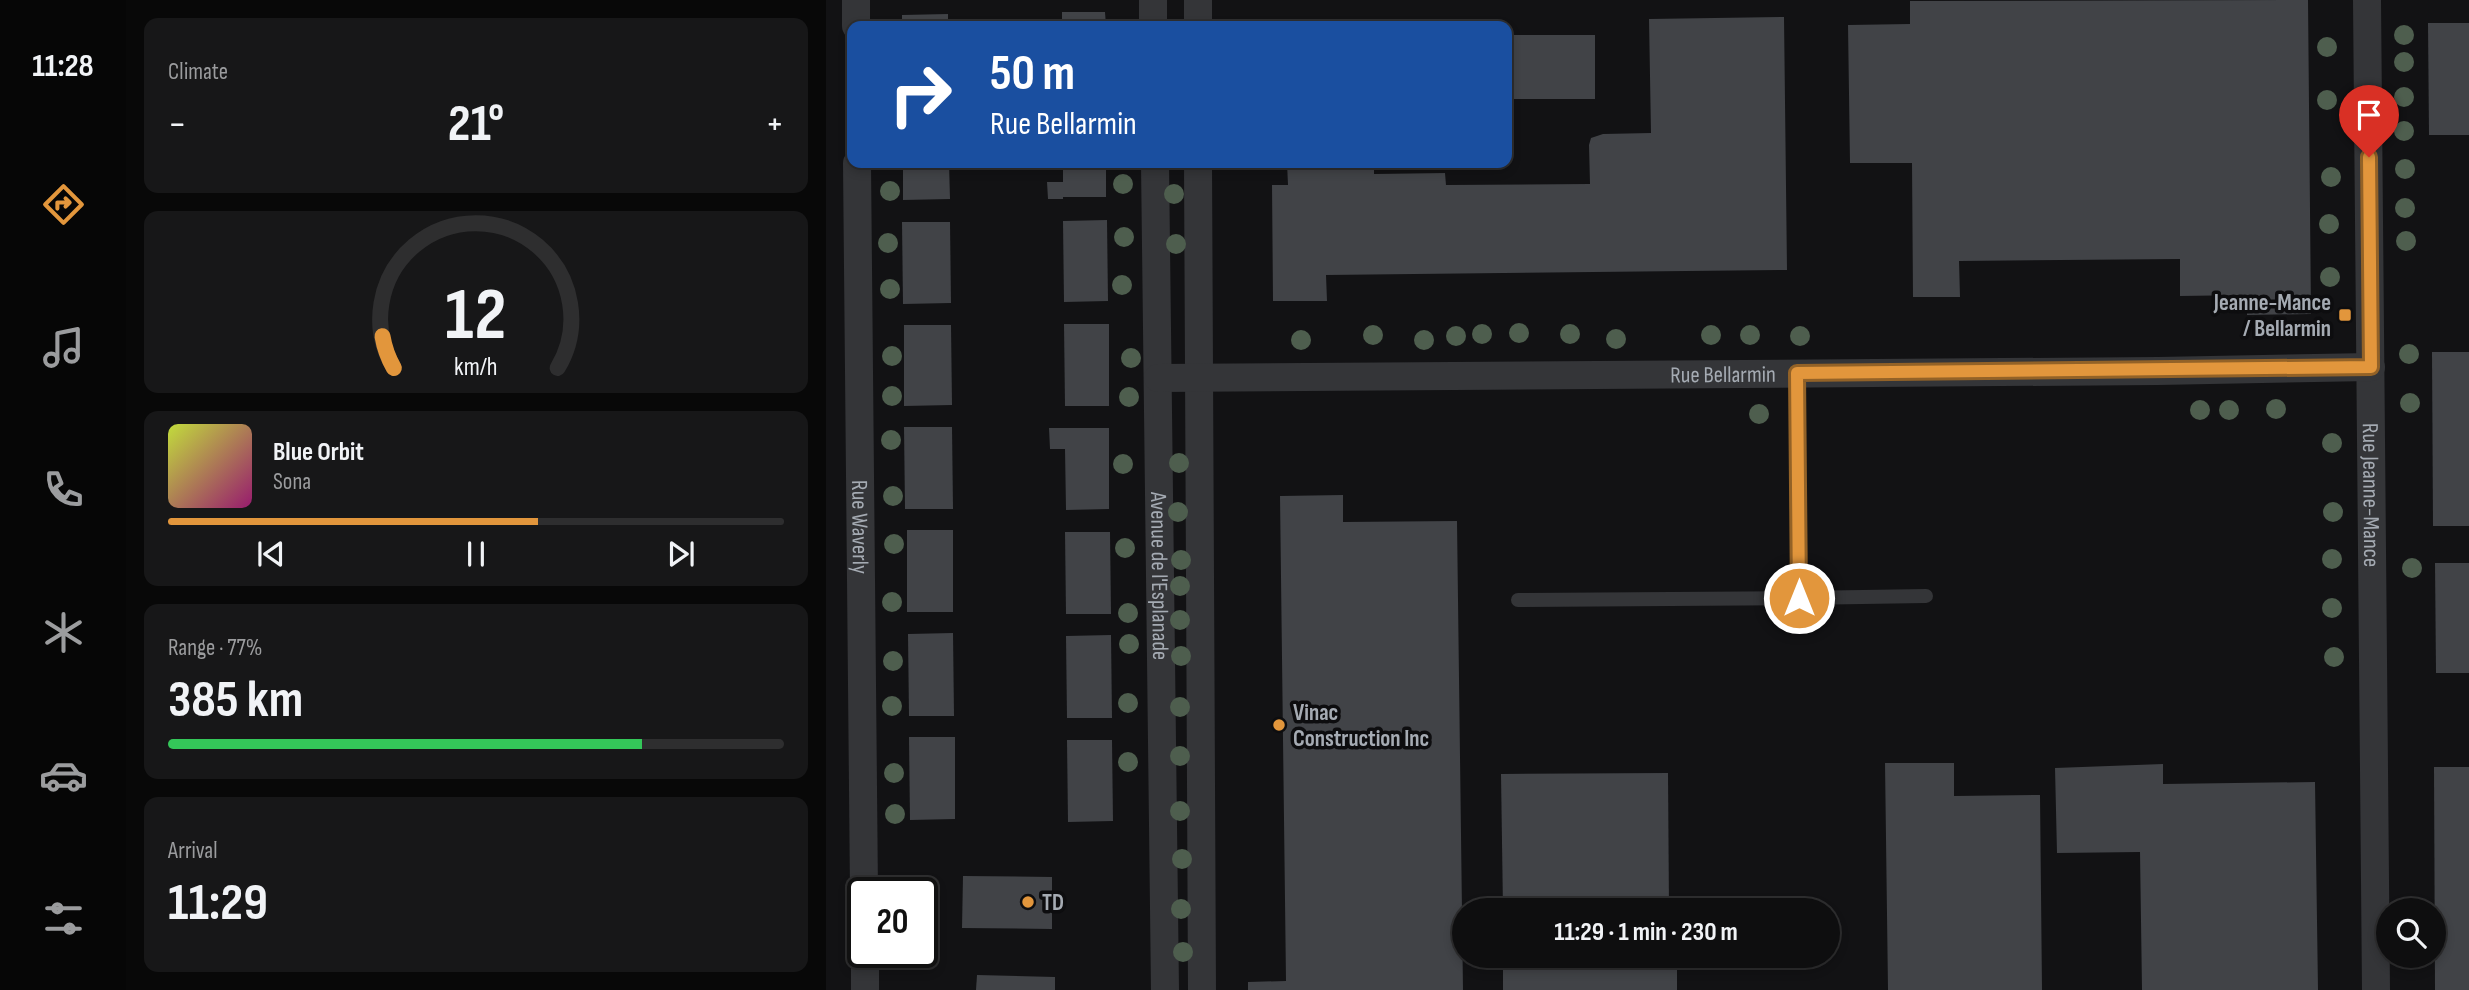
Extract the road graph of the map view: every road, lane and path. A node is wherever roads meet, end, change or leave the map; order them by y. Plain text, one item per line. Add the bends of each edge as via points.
1 (856, 0) edge
2 (1153, 0) edge
3 (1198, 0) edge
4 (2368, 0) edge
5 (856, 21) edge
6 (1153, 21) edge
7 (1198, 21) edge
8 (857, 168) edge
9 (1155, 168) edge
10 (1198, 168) edge
11 (2371, 367) junction
12 (1797, 373) junction
13 (1199, 377) junction
14 (1157, 378) junction
15 (1926, 596) dead end
16 (1799, 598) junction
17 (1518, 600) dead end
18 (864, 877) edge
19 (865, 968) edge
20 (865, 990) edge
21 (1165, 990) edge
22 (1202, 990) edge
23 (2376, 990) edge

1 - 5 street
2 - 6 street
3 - 7 street
4 - 11 street, Rue Jeanne-Mance
8 - 18 street, Rue Waverly
9 - 14 street, Avenue de l'Esplanade
10 - 13 street, Avenue de l'Esplanade
11 - 12 street, Rue Bellarmin
11 - 23 street, Rue Jeanne-Mance
12 - 13 street, Rue Bellarmin
12 - 16 lane
13 - 14 street, Rue Bellarmin
13 - 22 street, Avenue de l'Esplanade
14 - 21 street, Avenue de l'Esplanade
15 - 16 lane
16 - 17 lane
19 - 20 street

